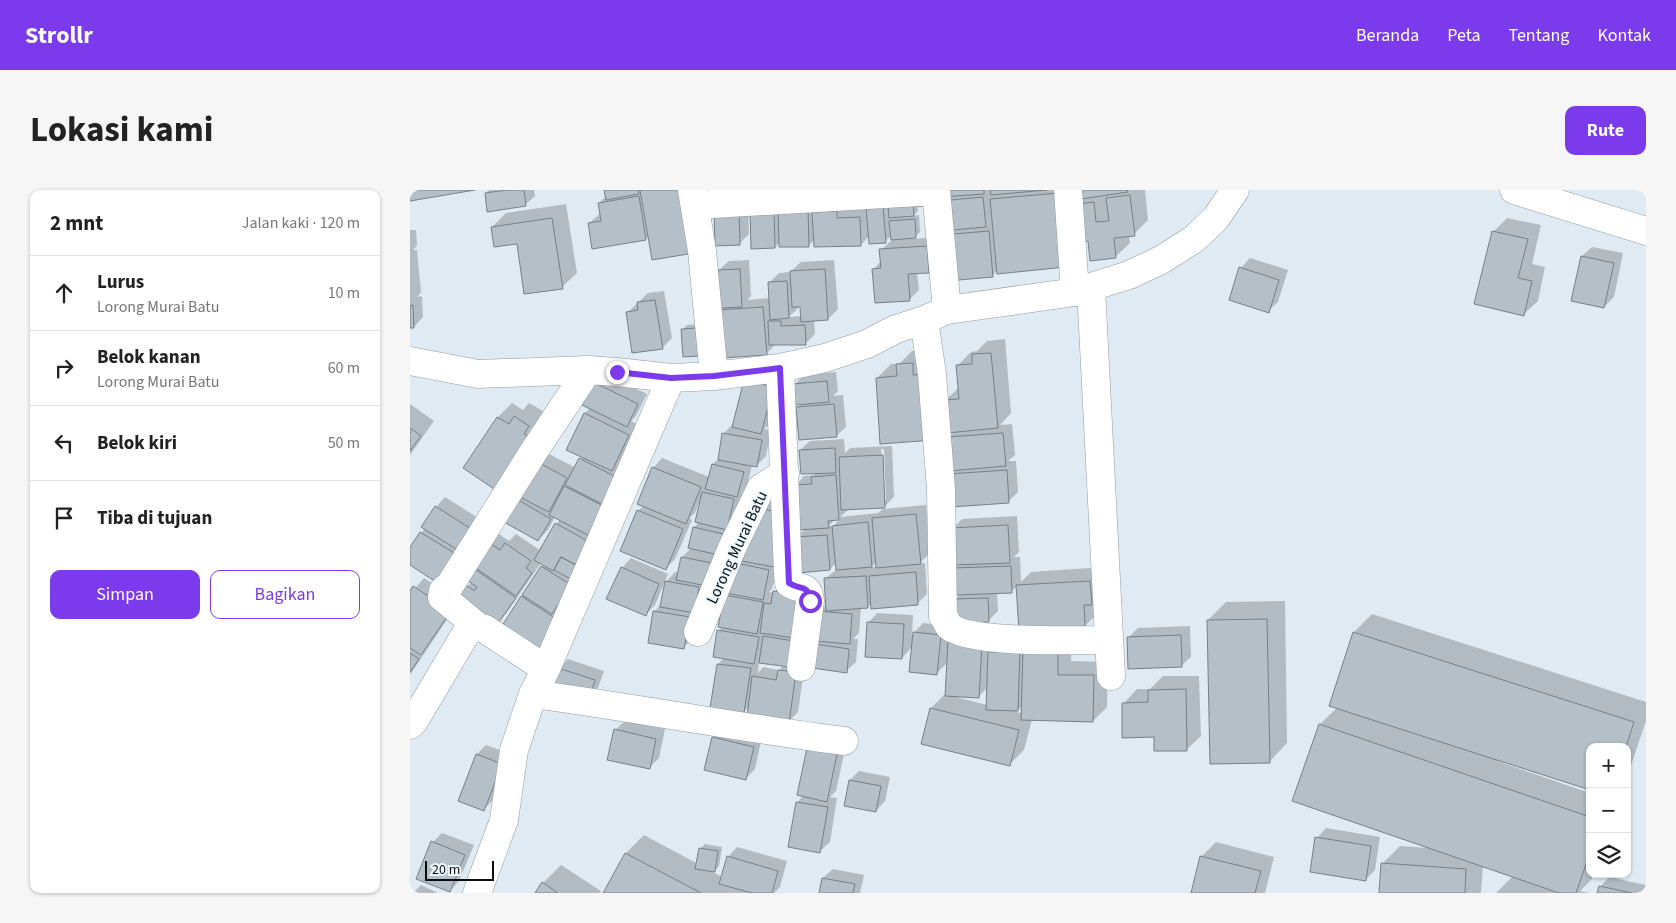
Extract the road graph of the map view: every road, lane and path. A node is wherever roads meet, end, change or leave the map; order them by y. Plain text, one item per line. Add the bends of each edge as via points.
1 (1068, 190) edge
2 (1215, 190) edge
3 (1235, 190) edge
4 (1514, 190) edge
5 (936, 191) edge
6 (807, 195) edge
7 (693, 198) edge
8 (1216, 218) junction
9 (1646, 231) edge
10 (1083, 290) junction
11 (936, 315) junction
12 (410, 361) edge
13 (780, 368) junction
14 (588, 370) junction
15 (714, 376) junction
16 (671, 378) junction
17 (784, 473) junction
18 (477, 626) junction
19 (698, 632) dead end
20 (1109, 640) junction
21 (801, 667) dead end
22 (546, 669) junction
23 (1111, 676) dead end
24 (533, 694) junction
25 (410, 726) edge
26 (844, 741) dead end
27 (477, 893) edge

1 - 10 street
2 - 8 street
3 - 8 street
4 - 9 street
5 - 6 street
5 - 11 street
6 - 7 street
7 - 15 street via 702,251
8 - 10 street via 1194,240 1162,260
10 - 11 street
10 - 20 street
11 - 13 street via 896,329 868,344
11 - 20 street via 932,374 941,489 943,616 949,626 960,631 1006,639
12 - 14 street via 478,374
13 - 15 street
13 - 17 street, Lorong Murai Batu
14 - 16 street
14 - 18 street via 450,585 443,591 442,597
15 - 16 street
16 - 22 street
17 - 19 street, Lorong Murai Batu via 761,488 732,548
17 - 21 street, Lorong Murai Batu via 789,583 806,589 810,601
18 - 22 street
18 - 25 street via 470,628 465,635
20 - 23 street
22 - 24 street
24 - 26 street
24 - 27 street via 514,750 504,820

